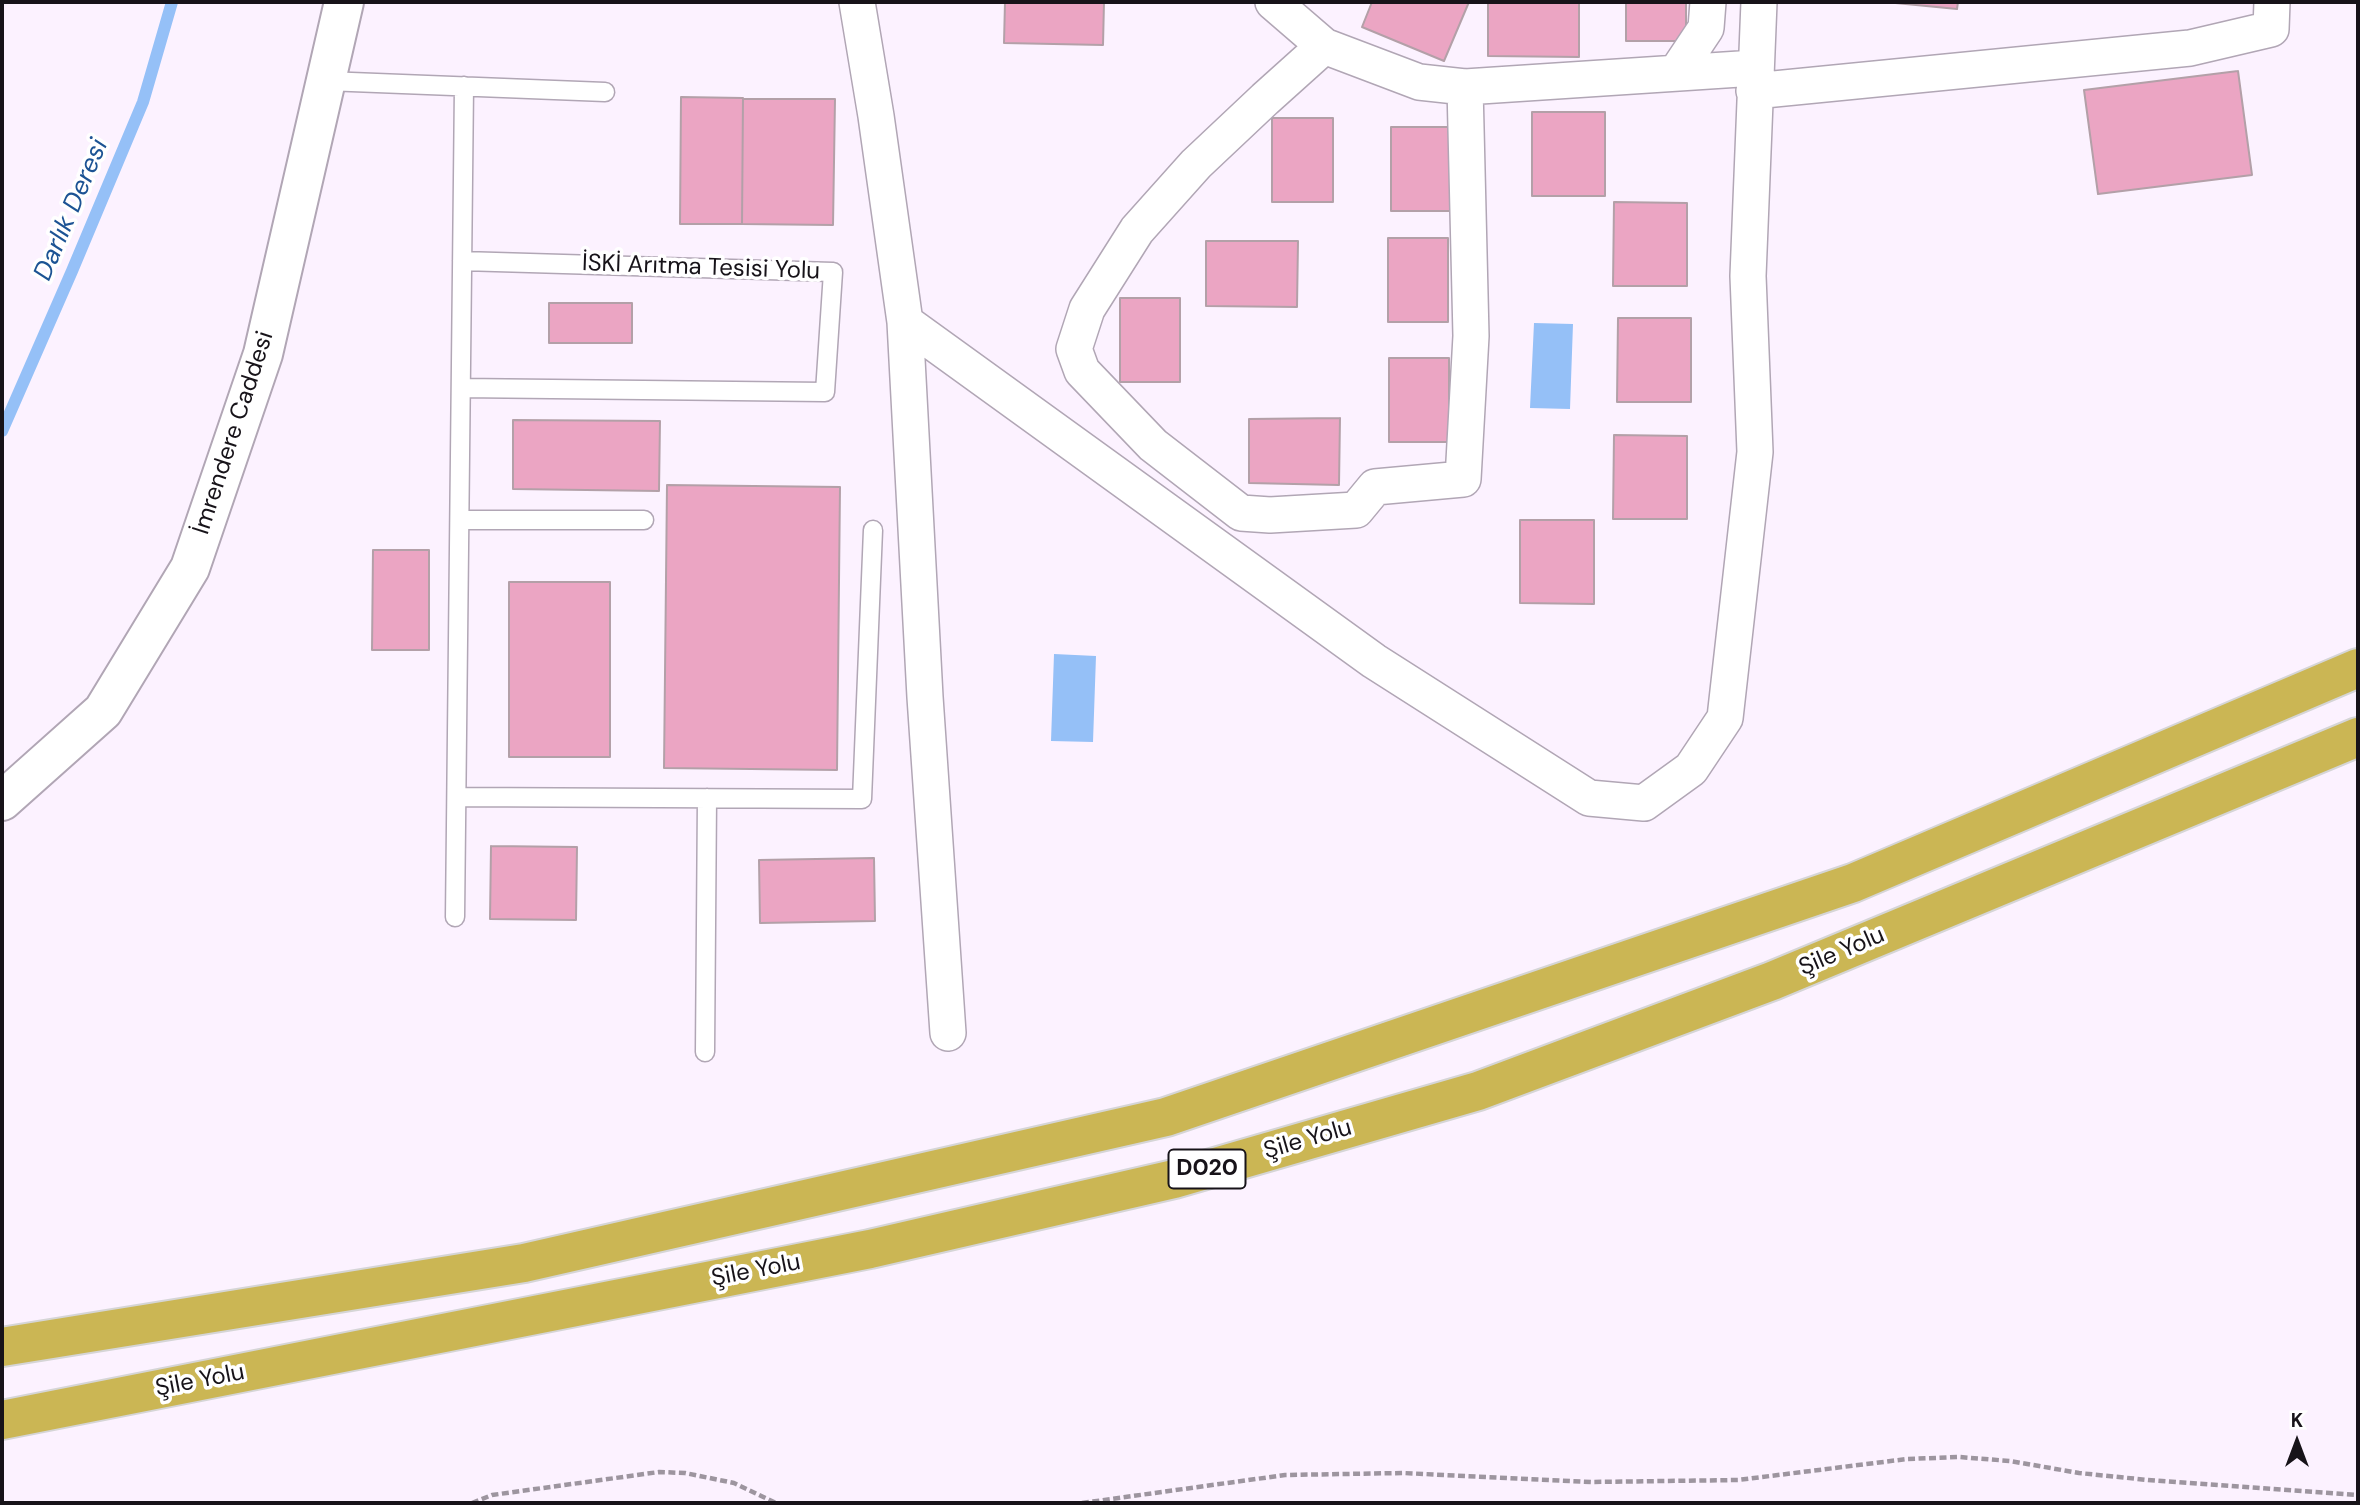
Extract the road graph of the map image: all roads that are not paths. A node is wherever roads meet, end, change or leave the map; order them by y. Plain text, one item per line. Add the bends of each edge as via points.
1 (344, 2) edge
2 (857, 2) edge
3 (1273, 2) edge
4 (1708, 2) edge
5 (1759, 2) edge
6 (2272, 2) edge
7 (1324, 46) junction
8 (1676, 73) junction
9 (1754, 80) junction
10 (326, 81) junction
11 (464, 86) junction
12 (1465, 87) junction
13 (605, 92) dead end
14 (462, 261) junction
15 (905, 322) junction
16 (461, 388) junction
17 (460, 520) junction
18 (644, 520) dead end
19 (873, 530) dead end
20 (2358, 668) edge
21 (2358, 737) edge
22 (457, 797) junction
23 (707, 798) junction
24 (2, 801) edge
25 (456, 917) dead end
26 (948, 1033) dead end
27 (705, 1052) dead end
28 (2, 1347) edge
29 (2, 1420) edge

1 - 10 street, İmrendere Caddesi
2 - 15 street
3 - 7 street
4 - 8 street via 1706,28
5 - 9 street
6 - 9 street via 2271,29 2190,48
7 - 12 street via 1419,82
7 - 12 street via 1196,164 1137,230 1087,309 1074,349 1082,371 1153,445 1241,513 1356,510 1376,487 1463,479 1471,336
8 - 9 street
8 - 12 street
9 - 15 street via 1748,276 1755,452 1724,718 1690,769 1644,803 1589,798 1374,661
10 - 11 lane
10 - 24 street, İmrendere Caddesi via 263,355 190,568 103,711
11 - 13 lane
11 - 14 lane
14 - 16 lane
14 - 16 lane, İSKİ Arıtma Tesisi Yolu via 833,272 825,392
15 - 26 street
16 - 17 lane
17 - 18 lane
17 - 22 lane
19 - 23 lane via 862,799
20 - 28 highway, D020 via 1853,883 1166,1117 524,1263
21 - 29 highway, Şile Yolu / D020 via 1773,981 1478,1091 1174,1179 870,1249
22 - 23 lane
22 - 25 lane
23 - 27 lane

